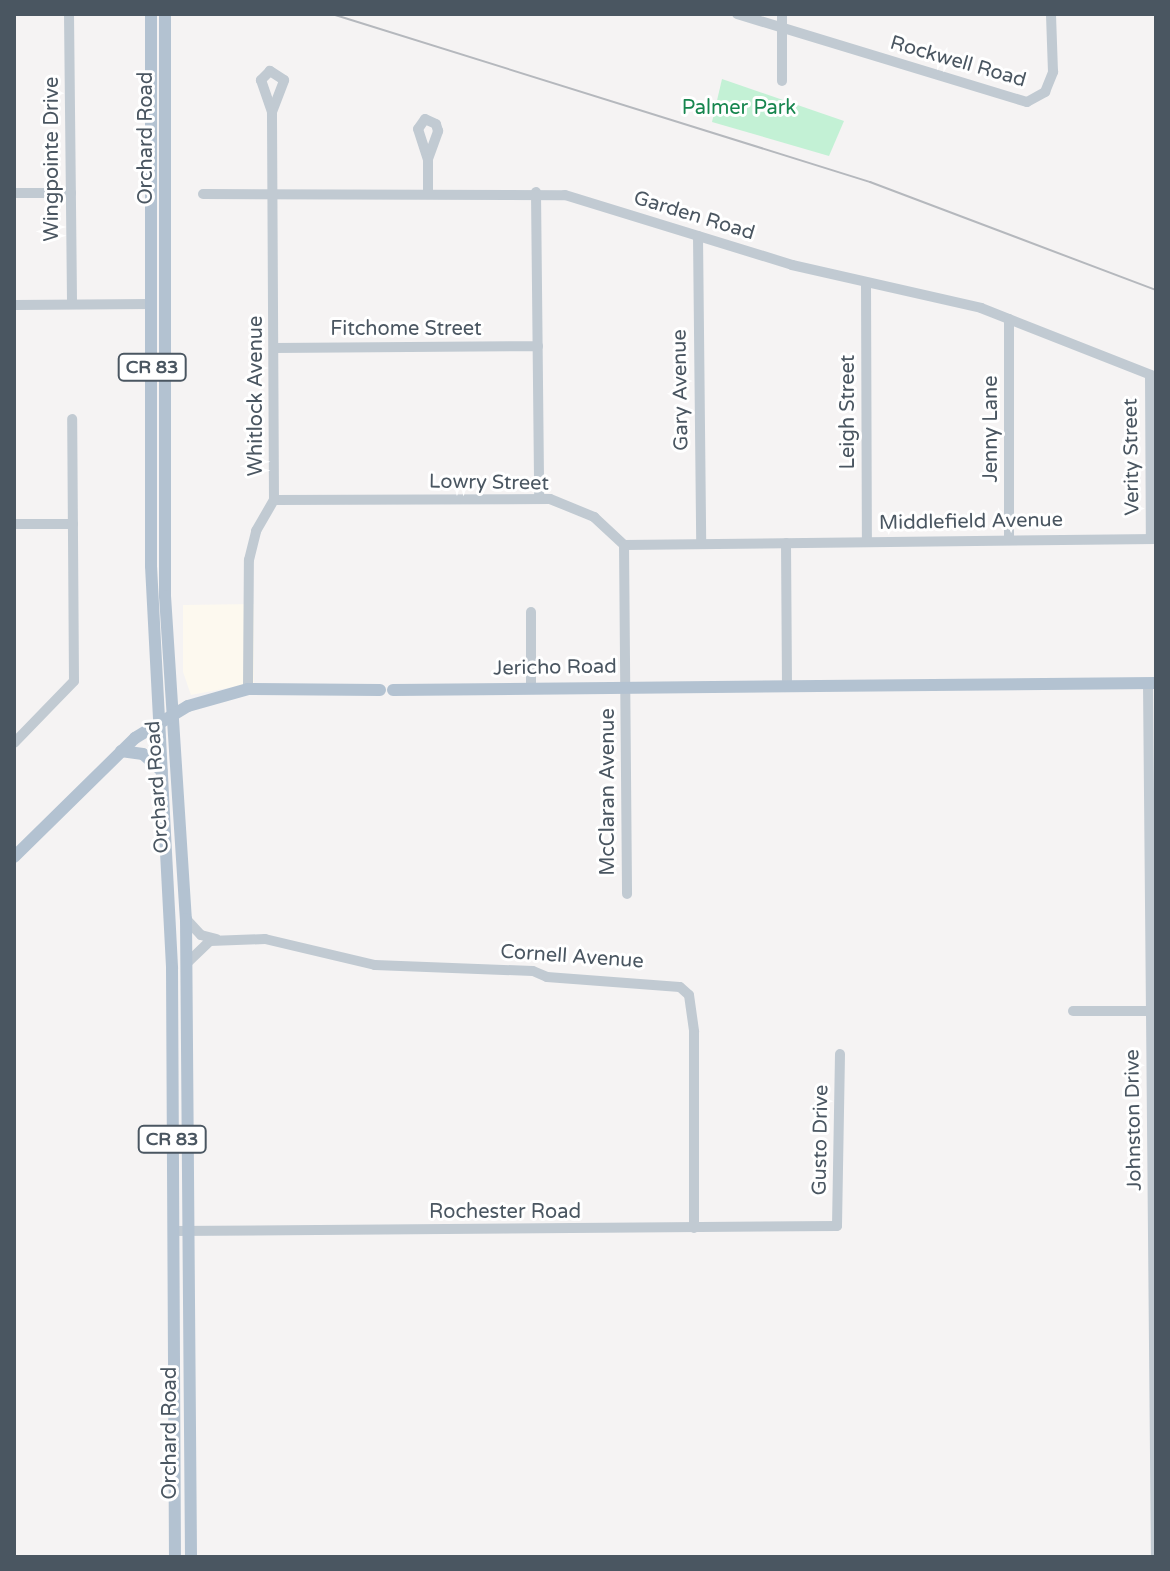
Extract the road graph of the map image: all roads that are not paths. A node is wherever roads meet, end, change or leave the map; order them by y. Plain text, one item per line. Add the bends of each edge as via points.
1 (69, 14) edge
2 (151, 14) edge
3 (165, 14) edge
4 (737, 14) edge
5 (782, 14) edge
6 (1051, 14) edge
7 (782, 28) junction
8 (782, 81) dead end
9 (272, 112) dead end
10 (428, 159) dead end
11 (428, 192) junction
12 (536, 192) junction
13 (14, 193) edge
14 (71, 193) junction
15 (272, 193) junction
16 (203, 194) dead end
17 (698, 236) junction
18 (866, 283) junction
19 (72, 304) junction
20 (152, 304) junction
21 (14, 305) edge
22 (1009, 319) junction
23 (538, 346) junction
24 (274, 348) junction
25 (1153, 376) edge
26 (72, 419) dead end
27 (539, 499) junction
28 (274, 500) junction
29 (14, 524) edge
30 (73, 524) junction
31 (1154, 539) edge
32 (1009, 540) junction
33 (867, 541) junction
34 (701, 543) junction
35 (786, 543) junction
36 (624, 545) junction
37 (531, 612) dead end
38 (1152, 683) edge
39 (787, 686) junction
40 (625, 688) junction
41 (248, 689) junction
42 (531, 689) junction
43 (173, 714) junction
44 (158, 721) junction
45 (14, 743) edge
46 (121, 751) junction
47 (162, 771) junction
48 (14, 857) edge
49 (627, 894) dead end
50 (186, 919) junction
51 (218, 940) junction
52 (186, 964) junction
53 (1073, 1011) dead end
54 (1154, 1011) edge
55 (840, 1054) dead end
56 (837, 1226) joint
57 (694, 1228) junction
58 (173, 1231) junction
59 (189, 1231) junction
60 (175, 1557) edge
61 (191, 1557) edge
62 (1156, 1557) edge

1 - 14 street, Wingpointe Drive
2 - 20 main road, Orchard Road / CR 83
3 - 43 main road, Orchard Road / CR 83 via 164,569
4 - 7 street, Rockwell Road
5 - 7 street
6 - 7 street, Rockwell Road via 1053,72 1045,92 1027,102
7 - 8 street
9 - 15 street, Whitlock Avenue
10 - 11 street
11 - 12 street, Garden Road
11 - 15 street, Garden Road
12 - 17 street, Garden Road via 565,195
12 - 23 street
13 - 14 street
14 - 19 street, Wingpointe Drive
15 - 16 street, Garden Road
15 - 24 street, Whitlock Avenue
17 - 18 street, Garden Road
17 - 34 street, Gary Avenue
18 - 22 street, Garden Road
18 - 33 street, Leigh Street
19 - 20 street
19 - 21 street
20 - 44 main road, Orchard Road / CR 83 via 151,566
22 - 25 street, Garden Road
22 - 32 street, Jenny Lane
23 - 24 street, Fitchome Street
23 - 27 street
24 - 28 street, Whitlock Avenue
25 - 31 street, Verity Street
26 - 30 street
27 - 28 street, Lowry Street
27 - 36 street, Lowry Street via 594,517
28 - 41 street, Whitlock Avenue via 256,531 249,560
29 - 30 street
30 - 45 street via 74,681
31 - 32 street, Middlefield Avenue
32 - 33 street, Middlefield Avenue
33 - 35 street, Middlefield Avenue
34 - 35 street
34 - 36 street
35 - 39 street
36 - 40 street, McClaran Avenue
37 - 42 street
38 - 39 main road, Jericho Road
38 - 54 street, Johnston Drive
39 - 40 main road, Jericho Road
40 - 42 main road, Jericho Road
40 - 49 street, McClaran Avenue
41 - 42 main road, Jericho Road
41 - 43 main road, Jericho Road
43 - 44 main road, Jericho Road
43 - 50 main road, Orchard Road / CR 83
44 - 46 main road, Jericho Road
44 - 47 main road, Orchard Road / CR 83
46 - 47 main road via 143,754
46 - 48 main road, Jericho Road
47 - 58 main road, Orchard Road / CR 83 via 172,968
50 - 51 street via 201,935
50 - 52 main road, Orchard Road / CR 83
51 - 52 street via 203,944
51 - 57 street, Cornell Avenue via 297,943 398,967 533,971 547,977 680,987 689,995 694,1032
52 - 59 main road, Orchard Road / CR 83
53 - 54 street
54 - 62 street, Johnston Drive
55 - 56 street, Gusto Drive
56 - 57 street, Rochester Road
57 - 59 street, Rochester Road
58 - 59 street, Rochester Road
58 - 60 main road, Orchard Road / CR 83
59 - 61 main road, Orchard Road / CR 83

